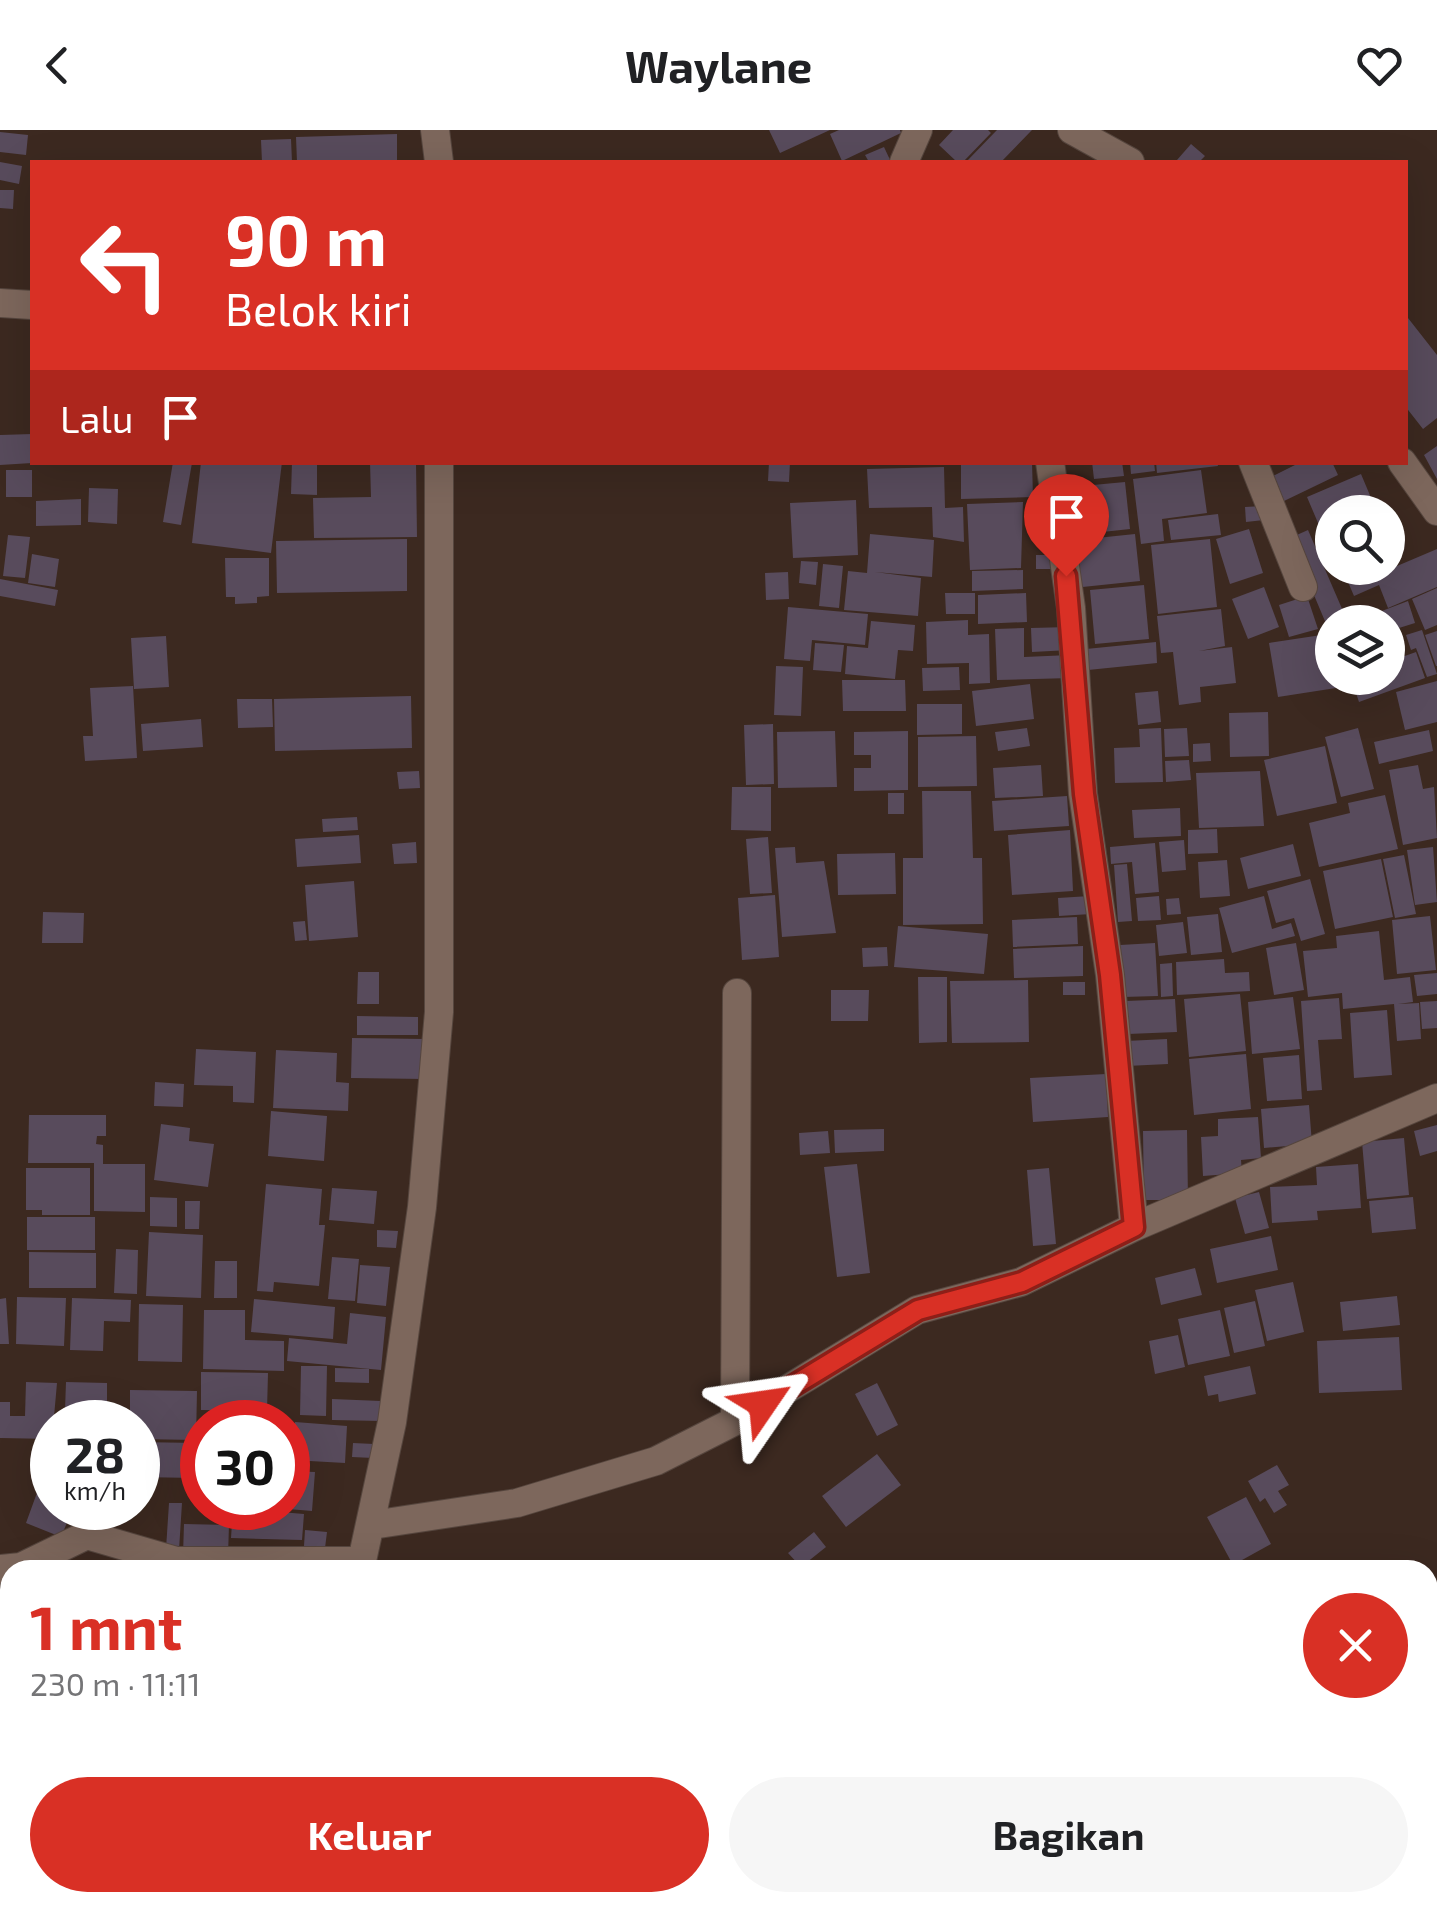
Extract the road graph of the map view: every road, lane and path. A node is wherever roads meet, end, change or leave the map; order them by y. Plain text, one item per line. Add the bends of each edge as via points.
1 (435, 130) edge
2 (918, 130) edge
3 (1072, 130) edge
4 (438, 160) edge
5 (905, 160) edge
6 (1126, 160) edge
7 (0, 303) edge
8 (30, 305) edge
9 (439, 465) edge
10 (1050, 465) edge
11 (1254, 465) edge
12 (1404, 465) edge
13 (1437, 511) edge
14 (1303, 588) dead end
15 (737, 993) dead end
16 (1437, 1098) edge
17 (1134, 1227) junction
18 (735, 1422) junction
19 (372, 1525) junction
20 (35, 1560) edge
21 (173, 1560) edge
22 (363, 1560) edge

1 - 4 street
2 - 5 street
3 - 6 street
7 - 8 street
9 - 19 street via 439,1012 422,1207
10 - 17 street
11 - 14 street
12 - 13 street
15 - 18 street
16 - 17 street
17 - 18 street via 1022,1282 918,1310
18 - 19 street via 656,1461 517,1503
19 - 22 street
20 - 21 street via 87,1535

